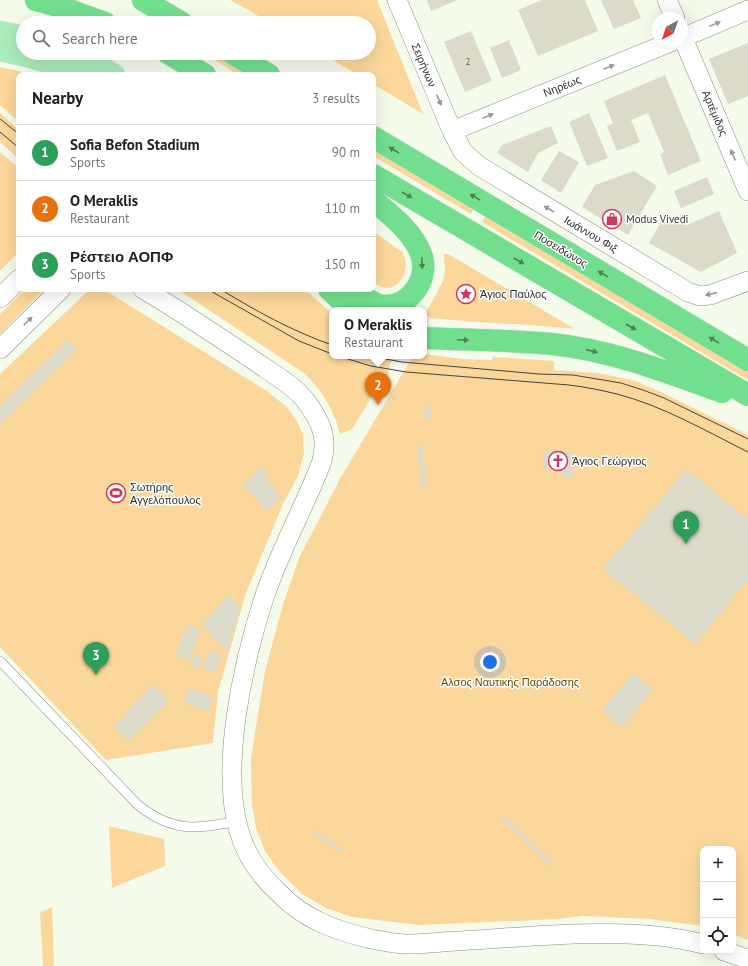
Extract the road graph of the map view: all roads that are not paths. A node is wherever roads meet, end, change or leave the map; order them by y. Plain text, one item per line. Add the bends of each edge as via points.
1 (36, 0) edge
2 (397, 0) edge
3 (667, 0) edge
4 (148, 3) edge
5 (748, 10) edge
6 (672, 12) edge
7 (86, 16) edge
8 (170, 16) edge
9 (0, 32) edge
10 (16, 35) edge
11 (688, 35) edge
12 (655, 48) edge
13 (684, 48) edge
14 (0, 50) edge
15 (16, 53) edge
16 (42, 60) edge
17 (86, 60) edge
18 (178, 60) edge
19 (180, 60) edge
20 (244, 60) edge
21 (74, 72) edge
22 (108, 72) edge
23 (195, 72) edge
24 (200, 72) edge
25 (264, 72) edge
26 (452, 131) junction
27 (376, 139) edge
28 (376, 177) edge
29 (748, 191) edge
30 (376, 203) edge
31 (748, 281) edge
32 (16, 282) edge
33 (58, 292) edge
34 (332, 292) edge
35 (360, 292) edge
36 (157, 294) edge
37 (0, 298) edge
38 (348, 307) edge
39 (427, 338) edge
40 (0, 349) edge
41 (747, 355) edge
42 (748, 396) edge
43 (748, 402) edge
44 (0, 661) edge
45 (237, 821) junction
46 (700, 943) edge
47 (733, 954) edge
48 (748, 959) edge

1 - 7 highway
2 -> 26 street, Σειρήνων
3 - 6 street
4 - 8 highway
11 -> 5 street, Νηρέως
9 - 10 main road
26 -> 12 street, Νηρέως
29 -> 13 street, Αρτέμιδος
14 - 15 main road
16 - 21 main road
17 - 22 main road
18 - 23 highway
19 - 24 highway
20 - 25 highway
31 -> 26 street, Ιωάννου Φιξ via 710,295 700,296 688,292 479,166 464,152
41 -> 27 highway, Ποσειδώνος
28 -> 42 highway
30 -> 35 highway via 413,238 422,256 422,279 412,295 394,304 374,303
32 - 37 street
40 -> 33 street
34 - 38 highway
36 - 45 street via 300,394 320,425 325,441 325,452 315,480 263,600 243,674 234,737 231,785
39 -> 43 highway via 552,344 585,350 660,369
44 - 45 lane via 146,811 161,821 178,826 214,830
45 - 46 street via 246,850 270,885 302,913 340,931 405,944 559,935 640,935
47 - 48 street

